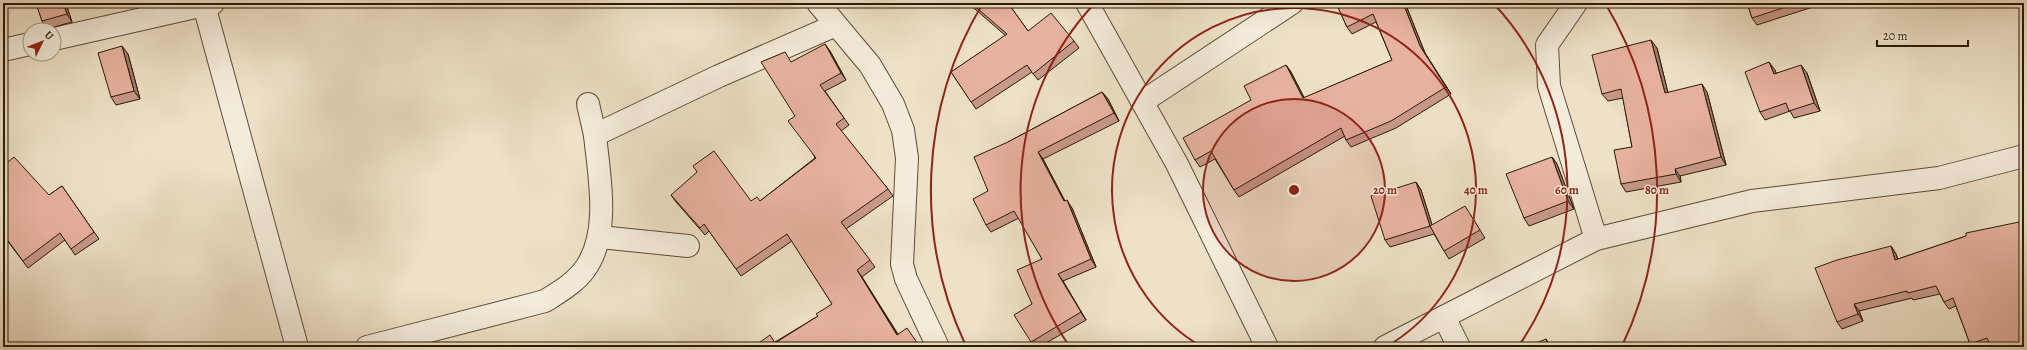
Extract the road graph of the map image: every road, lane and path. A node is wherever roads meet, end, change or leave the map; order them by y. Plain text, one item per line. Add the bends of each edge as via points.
1 (818, 3) edge
2 (1088, 3) edge
3 (1292, 3) edge
4 (1576, 3) edge
5 (209, 4) edge
6 (836, 25) junction
7 (62, 37) edge
8 (22, 46) edge
9 (3, 50) edge
10 (1142, 102) junction
11 (588, 104) dead end
12 (595, 135) junction
13 (2024, 156) edge
14 (600, 237) junction
15 (1596, 239) junction
16 (688, 246) dead end
17 (1444, 317) junction
18 (297, 347) edge
19 (367, 347) edge
20 (938, 347) edge
21 (1267, 347) edge
22 (1386, 347) edge
23 (1459, 347) edge

1 - 6 street
2 - 10 street
3 - 10 street
4 - 15 street via 1547,45 1549,86
5 - 7 street
5 - 18 street
6 - 12 street via 693,88
6 - 20 street via 870,65 893,104 903,130 907,158 902,264 906,279
8 - 9 street
10 - 21 street via 1177,164
11 - 12 street
12 - 14 street via 600,186
13 - 15 street via 1939,178 1752,201
14 - 16 street
14 - 19 street via 585,269 567,288 545,301
15 - 17 street
17 - 22 street
17 - 23 street

